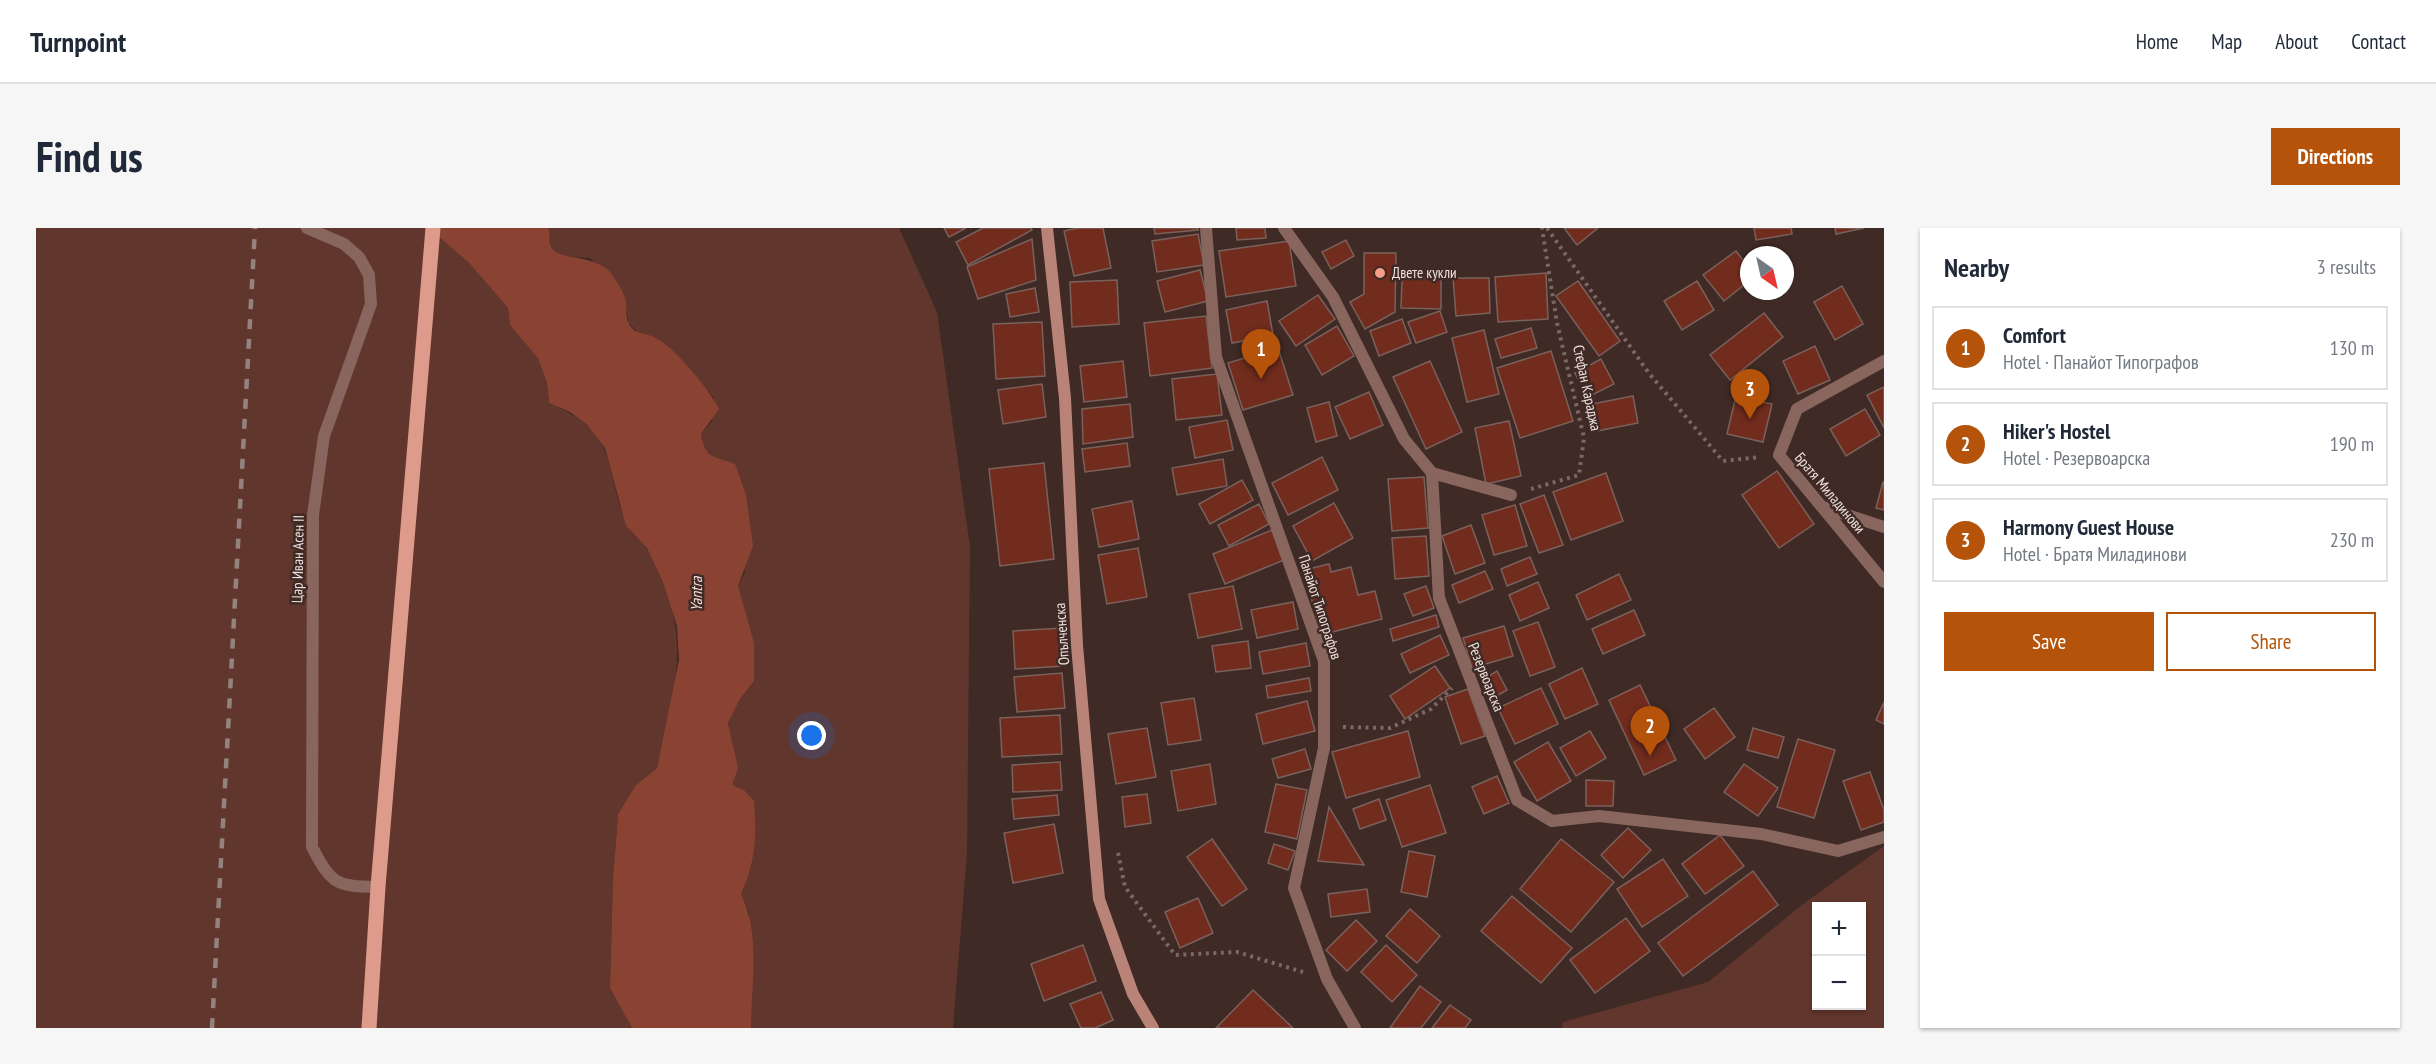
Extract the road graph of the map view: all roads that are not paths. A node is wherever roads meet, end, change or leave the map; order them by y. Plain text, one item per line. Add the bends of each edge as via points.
1 (307, 228) edge
2 (433, 228) edge
3 (1206, 228) edge
4 (1284, 228) edge
5 (1048, 229) edge
6 (1884, 361) edge
7 (1432, 474) junction
8 (1511, 495) road end
9 (1821, 507) junction
10 (1884, 527) edge
11 (1884, 582) edge
12 (1884, 837) edge
13 (378, 887) junction
14 (369, 1028) edge
15 (1153, 1028) edge
16 (1355, 1028) edge

1 - 13 street, Цар Иван Асен II via 344,244 359,257 369,275 371,304 324,436 314,515 312,848 326,875 346,886
2 - 13 main road
3 - 16 street, Панайот Типографов via 1216,357 1324,661 1324,748 1294,888 1327,980
4 - 7 street via 1333,297 1404,439
5 - 15 street, Опълченска via 1065,398 1077,645 1099,899 1133,993
6 - 9 street, Братя Миладинови via 1797,409 1779,455
7 - 8 street
7 - 12 street, Резервоарска via 1439,598 1517,800 1552,821 1599,816 1761,834 1838,851
9 - 10 street
9 - 11 street, Братя Миладинови
13 - 14 main road

